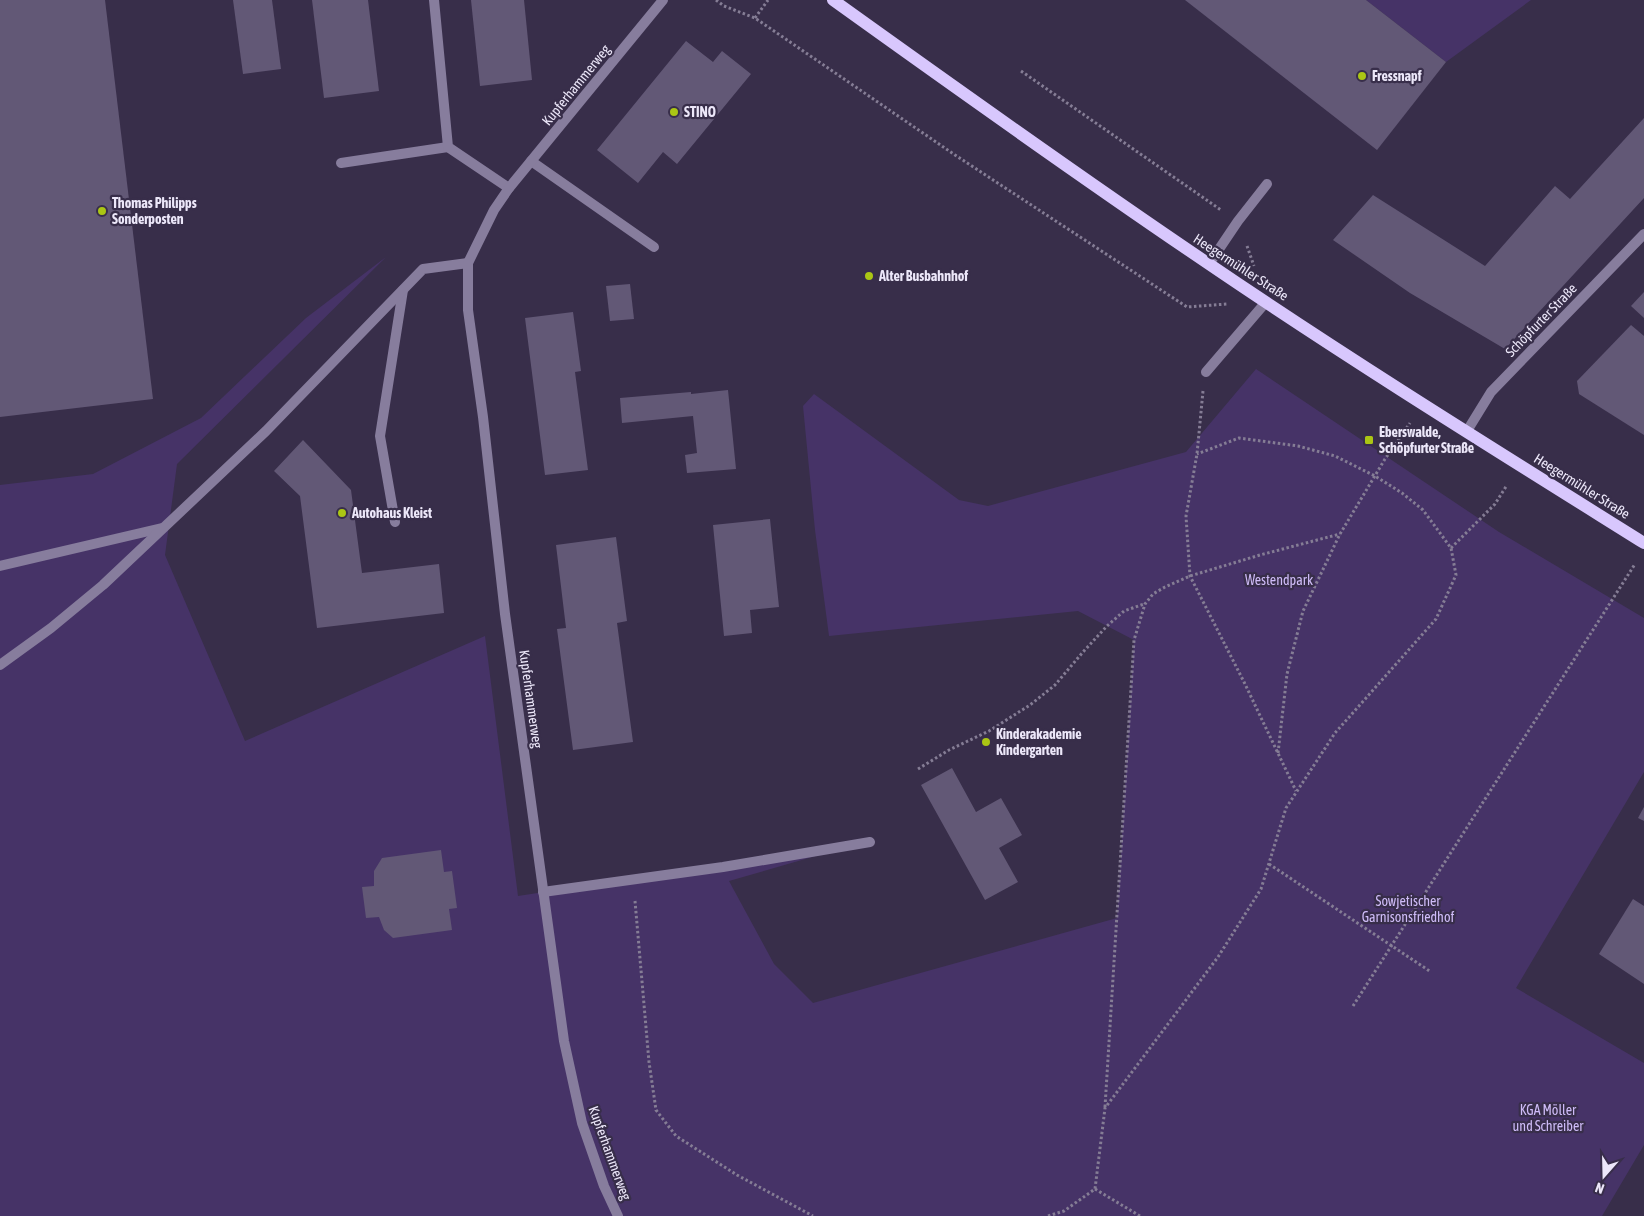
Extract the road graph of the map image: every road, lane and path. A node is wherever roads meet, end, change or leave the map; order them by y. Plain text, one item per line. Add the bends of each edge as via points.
1 (434, 0) edge
2 (663, 0) edge
3 (716, 0) edge
4 (768, 0) edge
5 (833, 0) edge
6 (755, 18) junction
7 (1020, 71) dead end
8 (448, 147) junction
9 (531, 161) junction
10 (341, 163) dead end
11 (1266, 184) dead end
12 (509, 188) junction
13 (1238, 221) junction
14 (1644, 234) edge
15 (654, 246) dead end
16 (468, 263) junction
17 (1209, 264) junction
18 (403, 290) junction
19 (1266, 302) junction
20 (1206, 372) joint
21 (1424, 404) junction
22 (1467, 431) junction
23 (1197, 454) junction
24 (1520, 465) junction
25 (1375, 476) junction
26 (395, 522) dead end
27 (163, 528) junction
28 (1340, 534) junction
29 (1644, 542) edge
30 (1451, 548) junction
31 (1639, 558) dead end
32 (0, 566) edge
33 (1190, 576) junction
34 (1145, 604) junction
35 (0, 665) edge
36 (1278, 754) junction
37 (918, 768) dead end
38 (1296, 792) junction
39 (870, 842) dead end
40 (1269, 864) junction
41 (633, 880) junction
42 (543, 892) junction
43 (1391, 946) junction
44 (1431, 972) dead end
45 (1353, 1006) dead end
46 (1105, 1108) junction
47 (1095, 1189) junction
48 (618, 1216) edge
49 (812, 1216) edge
50 (1048, 1216) edge
51 (1140, 1216) edge

1 - 8 street
2 - 9 street, Kupferhammerweg
3 - 6 path
4 - 6 path
5 - 17 main road, Heegermühler Straße
6 - 19 path via 955,155 1187,307
7 - 13 path
8 - 10 street
8 - 12 street
9 - 12 street, Kupferhammerweg
9 - 15 street
11 - 13 street
12 - 16 street, Kupferhammerweg via 494,210
13 - 17 street
13 - 19 path
14 - 22 street, Schöpfurter Straße via 1490,392
16 - 18 street via 423,269
16 - 42 street, Kupferhammerweg via 468,310
17 - 19 main road, Heegermühler Straße
18 - 26 street via 380,436
18 - 27 street via 266,431
19 - 20 street
19 - 21 main road, Heegermühler Straße
20 - 23 path
21 - 22 main road, Heegermühler Straße
21 - 25 path
22 - 24 main road, Heegermühler Straße
23 - 25 path via 1239,438 1298,446 1335,456
23 - 33 path via 1186,516
24 - 29 main road, Heegermühler Straße
24 - 30 path via 1494,504
25 - 28 path
25 - 30 path via 1423,510
27 - 32 street
27 - 35 street via 103,585
28 - 33 path
28 - 36 path via 1303,611 1287,674
30 - 38 path via 1456,575 1436,618 1335,733
31 - 43 path
33 - 34 path via 1153,594
33 - 36 path
34 - 37 path via 1124,611 1056,685 1030,705 989,731
34 - 46 path via 1134,640
36 - 38 path
38 - 40 path via 1286,808
39 - 41 street
40 - 43 path
40 - 46 path via 1261,889 1218,957
41 - 42 street
41 - 49 path via 656,1110 676,1136 737,1175
42 - 48 street, Kupferhammerweg via 564,1041 582,1124
43 - 44 path
43 - 45 path
46 - 47 path
47 - 50 path via 1064,1211
47 - 51 path

